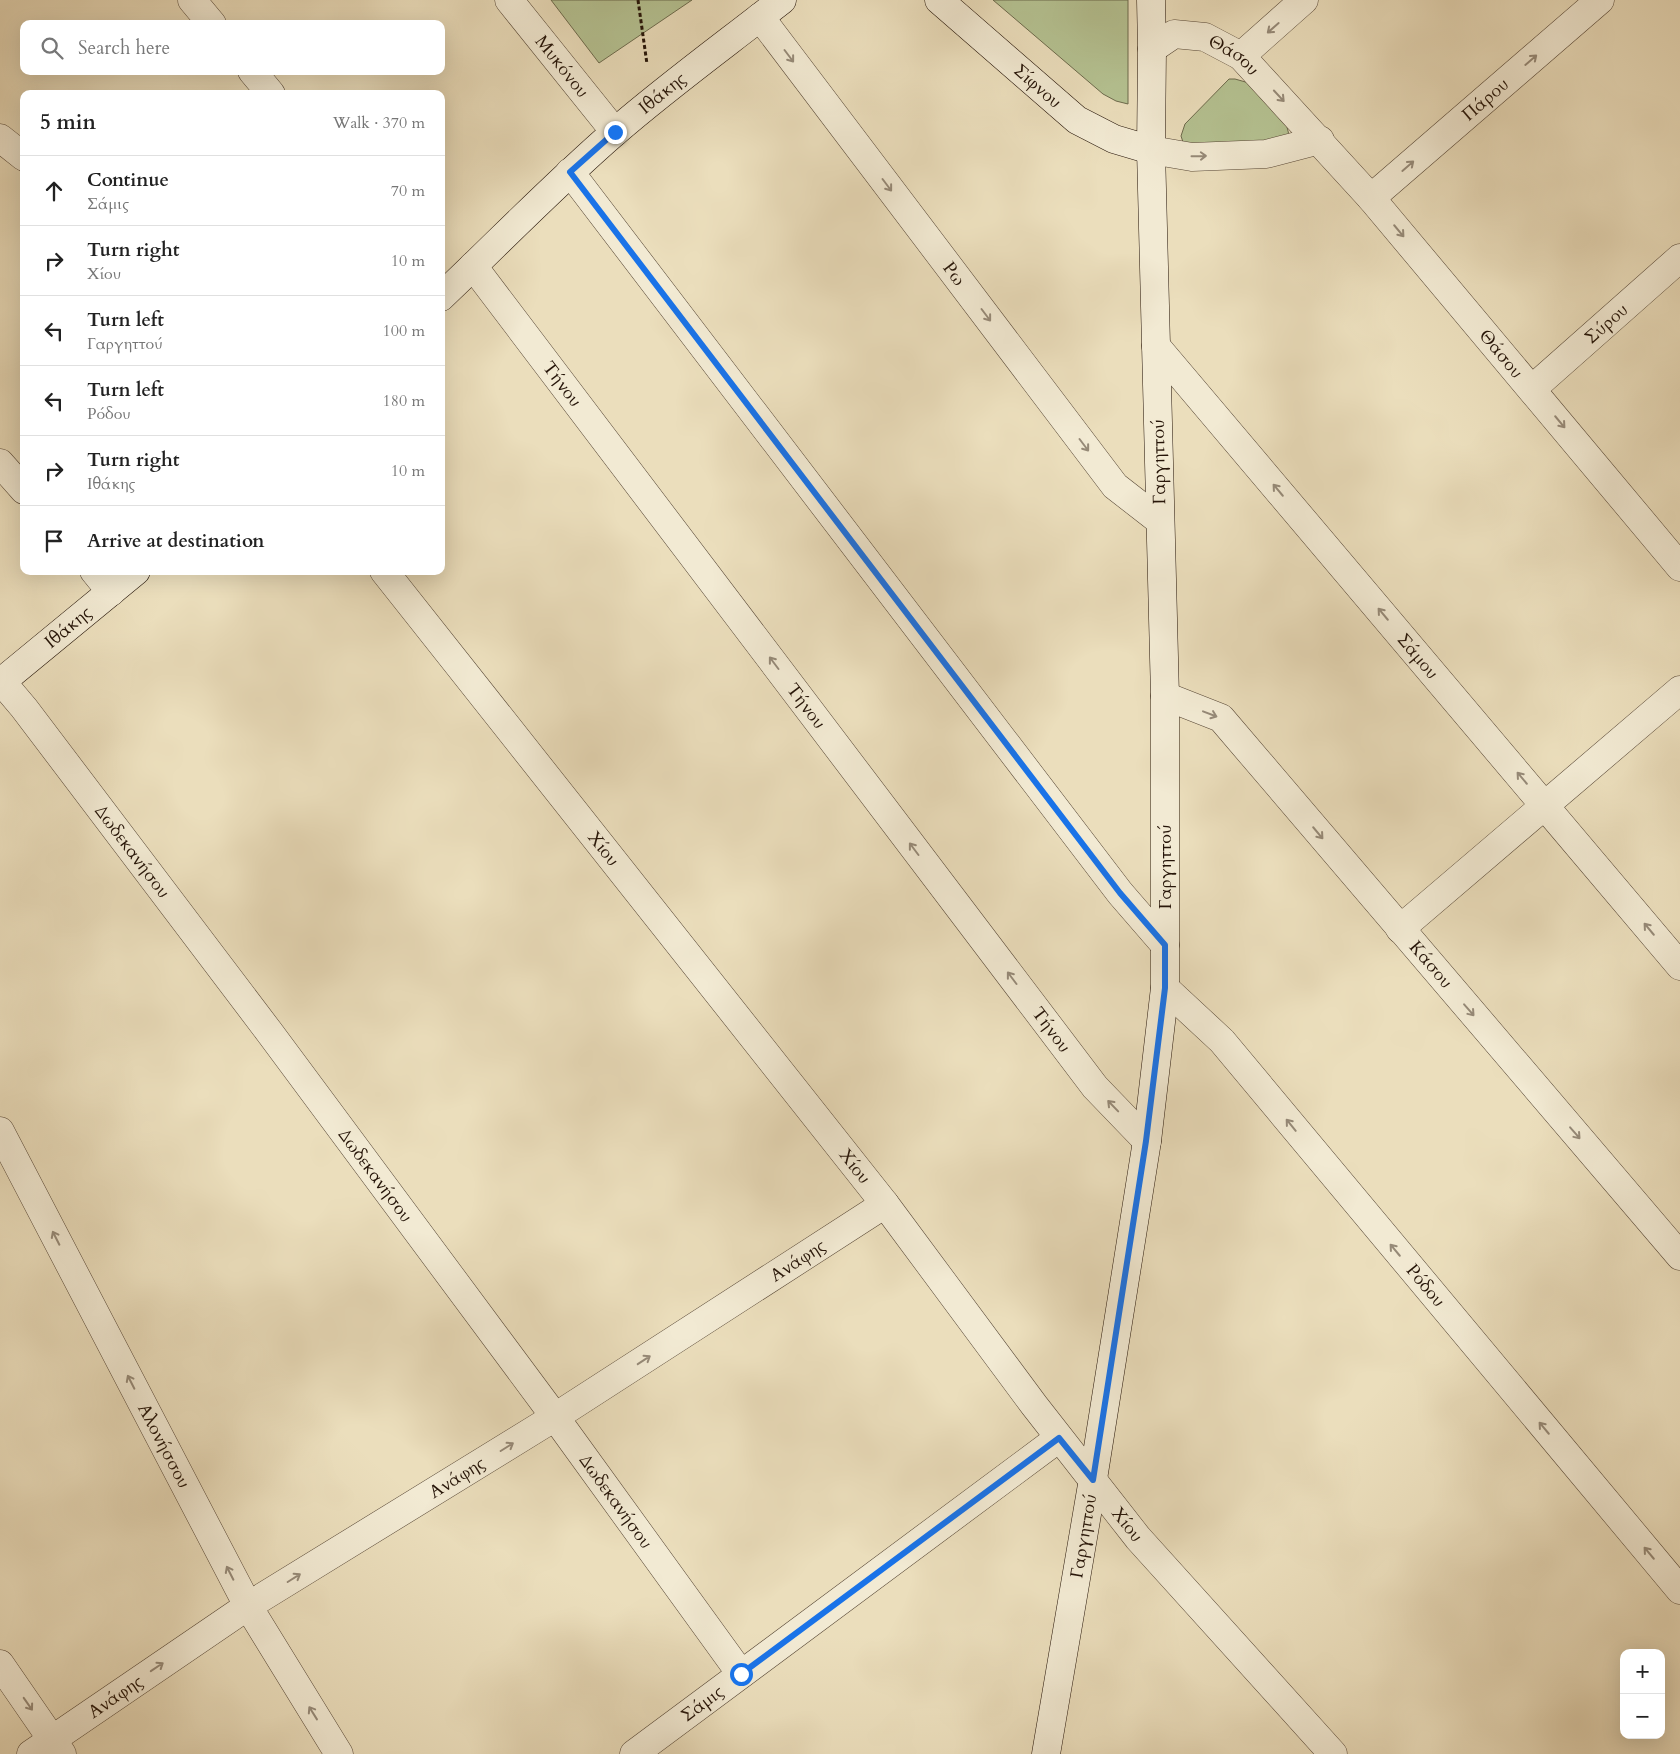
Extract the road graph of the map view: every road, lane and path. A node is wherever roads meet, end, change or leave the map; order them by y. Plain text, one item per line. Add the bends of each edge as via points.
1 (192, 0) edge
2 (509, 0) edge
3 (638, 0) edge
4 (782, 0) edge
5 (939, 0) edge
6 (1151, 0) edge
7 (1304, 0) edge
8 (1600, 0) edge
9 (760, 17) junction
10 (209, 20) edge
11 (1152, 48) junction
12 (1242, 56) junction
13 (255, 75) edge
14 (268, 90) edge
15 (652, 101) junction
16 (615, 132) junction
17 (0, 138) edge
18 (1320, 140) junction
19 (1151, 150) junction
20 (20, 154) edge
21 (570, 172) junction
22 (1371, 198) junction
23 (1680, 258) edge
24 (473, 266) junction
25 (445, 293) edge
26 (1156, 346) junction
27 (1532, 389) junction
28 (0, 463) edge
29 (20, 486) edge
30 (1160, 521) junction
31 (1680, 567) edge
32 (97, 575) edge
33 (131, 575) edge
34 (387, 575) edge
35 (111, 592) junction
36 (1, 682) edge
37 (1680, 690) edge
38 (1164, 696) junction
39 (1545, 805) junction
40 (1400, 929) junction
41 (1165, 945) junction
42 (1680, 966) edge
43 (1165, 988) junction
44 (0, 1131) edge
45 (1146, 1141) junction
46 (885, 1204) junction
47 (1680, 1256) edge
48 (555, 1417) junction
49 (1059, 1438) junction
50 (1093, 1480) junction
51 (1680, 1590) edge
52 (248, 1606) junction
53 (0, 1664) edge
54 (741, 1674) junction
55 (49, 1749) edge
56 (339, 1754) edge
57 (634, 1754) edge
58 (1046, 1754) edge
59 (1333, 1754) edge

1 - 10 street
2 - 16 street, Μυκόνου
3 - 15 path
4 - 9 street, Ιθάκης
5 - 19 street, Σίφνου via 1077,120 1114,139
6 - 11 street, Γαργηττού
7 -> 12 street
22 -> 8 street, Πάρου
9 - 15 street, Ιθάκης
9 -> 30 street, Ρω via 1115,486
11 - 12 street, Θάσου via 1174,34 1205,37
11 - 19 street, Γαργηττού
12 -> 18 street, Θάσου
13 - 14 street
15 - 16 street, Ιθάκης
16 - 21 street, Ιθάκης
17 - 20 street
19 -> 18 street via 1192,156 1266,154
18 - 22 street, Θάσου
19 - 26 street, Γαργηττού
21 - 24 street, Ιθάκης
21 - 41 street via 1114,885
22 -> 27 street, Θάσου
23 - 27 street, Σύρου
24 - 25 street, Ιθάκης
45 -> 24 street, Τήνου via 1095,1087
26 - 30 street, Γαργηττού
39 -> 26 street, Σάμου
27 -> 31 street, Θάσου
28 - 29 street
30 - 38 street, Γαργηττού
32 - 35 street
33 - 35 street, Ιθάκης
34 - 46 street, Χίου
35 - 36 street, Ιθάκης
36 - 48 street, Δωδεκανήσου via 270,1033
37 - 39 street
38 -> 40 street, Κάσου via 1221,718
38 - 41 street, Γαργηττού
39 - 40 street
42 -> 39 street, Σάμου
40 -> 47 street, Κάσου
41 - 43 street, Γαργηττού
43 - 45 street, Γαργηττού
51 -> 43 street, Ρόδου via 1222,1041
52 -> 44 street, Αλονήσσου
45 - 50 street, Γαργηττού
48 -> 46 street, Ανάφης
46 - 49 street, Χίου
52 -> 48 street, Ανάφης
48 - 54 street, Δωδεκανήσου
49 - 50 street, Χίου
49 - 54 street, Σάμις
50 - 58 street, Γαργηττού
50 - 59 street, Χίου via 1138,1538
55 -> 52 street, Ανάφης
56 -> 52 street, Αλονήσσου
53 -> 55 street
54 - 57 street, Σάμις

